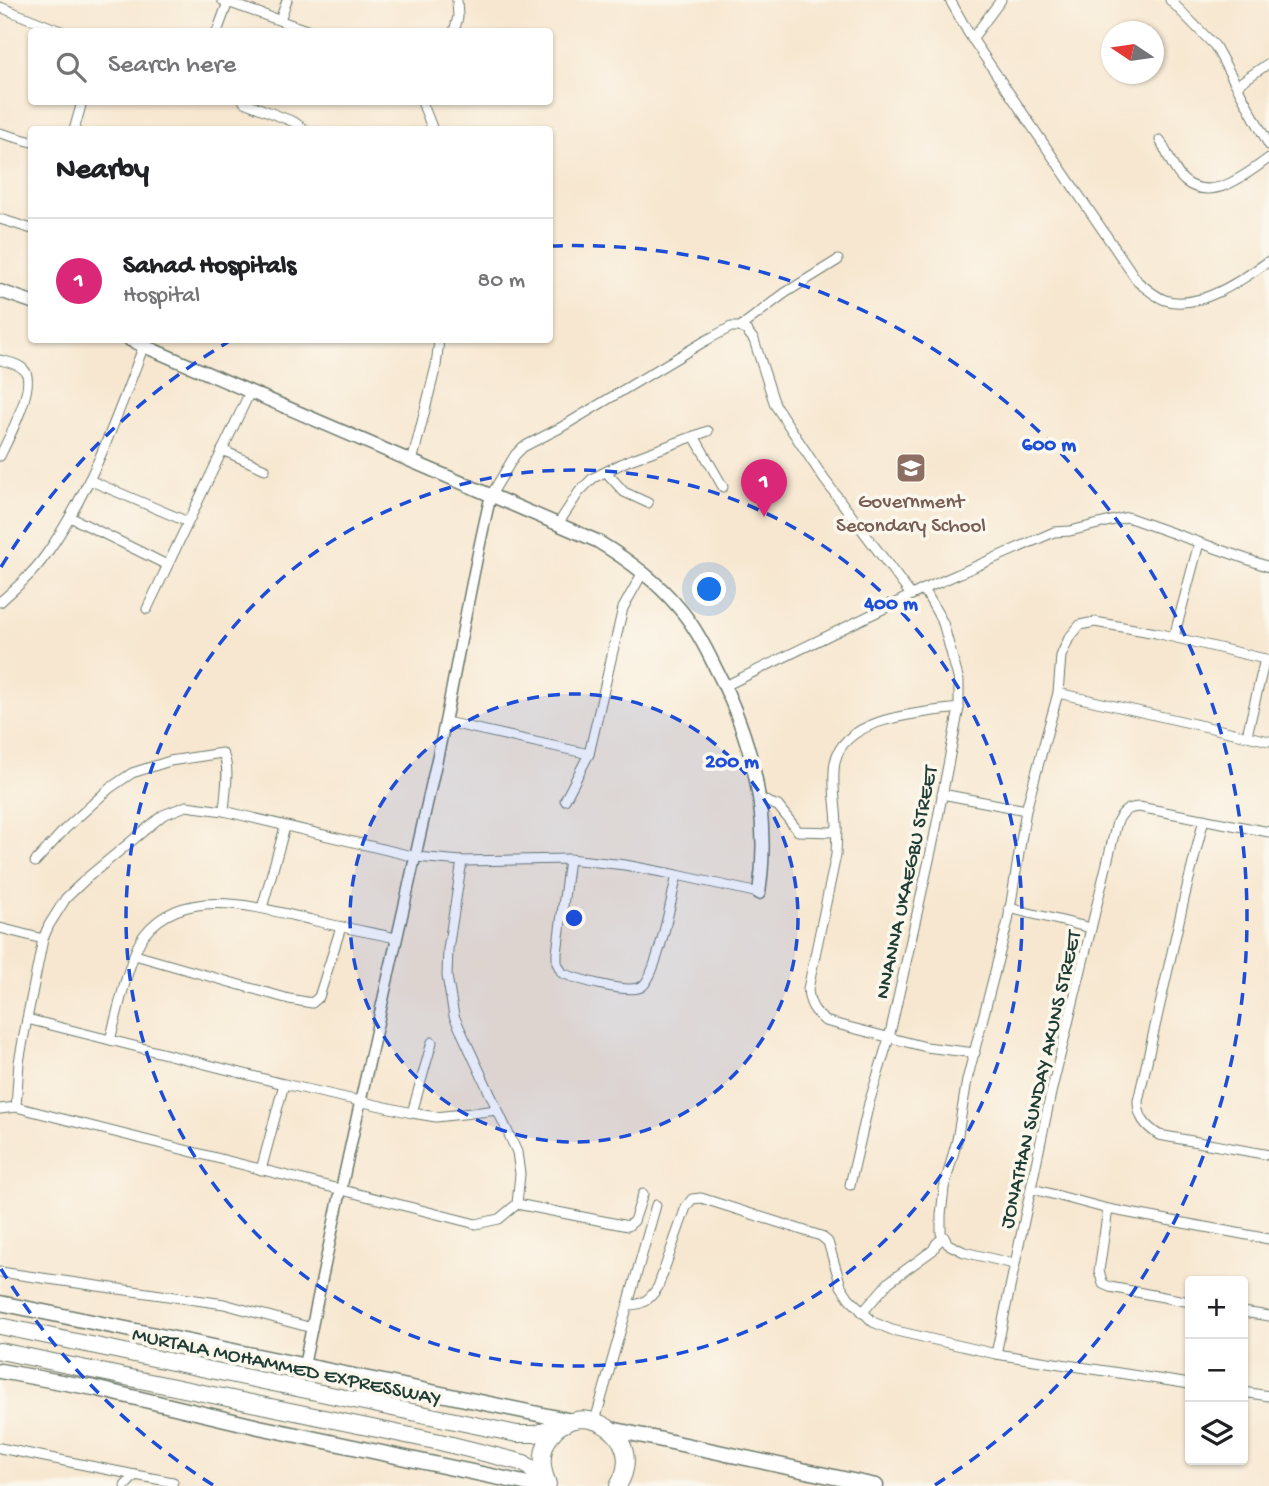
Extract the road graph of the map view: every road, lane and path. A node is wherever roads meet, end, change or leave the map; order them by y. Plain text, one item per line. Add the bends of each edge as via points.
1 (287, 0) edge
2 (457, 0) edge
3 (950, 0) edge
4 (1001, 0) edge
5 (1170, 0) edge
6 (225, 1) edge
7 (0, 6) edge
8 (280, 20) junction
9 (53, 28) edge
10 (218, 28) edge
11 (301, 28) edge
12 (455, 28) edge
13 (972, 39) junction
14 (1269, 63) edge
15 (1237, 85) junction
16 (81, 105) edge
17 (252, 105) edge
18 (423, 105) edge
19 (75, 126) edge
20 (300, 126) edge
21 (431, 126) edge
22 (0, 133) edge
23 (1160, 140) dead end
24 (28, 141) edge
25 (1269, 145) edge
26 (1269, 159) edge
27 (0, 219) edge
28 (28, 228) edge
29 (838, 260) dead end
30 (1269, 261) edge
31 (0, 290) edge
32 (28, 300) edge
33 (740, 327) junction
34 (138, 343) edge
35 (439, 343) edge
36 (144, 345) junction
37 (0, 360) edge
38 (250, 392) junction
39 (708, 430) dead end
40 (694, 436) junction
41 (222, 450) junction
42 (0, 456) edge
43 (412, 462) junction
44 (265, 469) dead end
45 (606, 472) junction
46 (89, 480) junction
47 (723, 487) dead end
48 (491, 495) junction
49 (648, 503) dead end
50 (70, 517) junction
51 (188, 522) junction
52 (558, 524) junction
53 (1199, 543) junction
54 (167, 565) junction
55 (1269, 566) edge
56 (643, 572) junction
57 (924, 589) junction
58 (911, 595) junction
59 (0, 602) edge
60 (147, 609) dead end
61 (1174, 637) junction
62 (1267, 659) edge
63 (725, 686) junction
64 (1058, 693) junction
65 (959, 708) junction
66 (446, 722) junction
67 (1247, 736) junction
68 (1269, 741) edge
69 (589, 754) junction
70 (943, 794) junction
71 (760, 799) junction
72 (565, 800) dead end
73 (1026, 810) junction
74 (224, 811) junction
75 (1204, 819) junction
76 (285, 827) junction
77 (837, 828) junction
78 (1269, 832) edge
79 (416, 857) junction
80 (569, 859) junction
81 (462, 861) junction
82 (35, 862) dead end
83 (677, 875) junction
84 (759, 893) joint
85 (262, 908) junction
86 (1009, 908) junction
87 (341, 927) junction
88 (0, 928) edge
89 (1091, 928) junction
90 (396, 938) junction
91 (43, 939) junction
92 (135, 955) junction
93 (27, 1019) junction
94 (888, 1038) junction
95 (110, 1040) junction
96 (432, 1042) dead end
97 (975, 1053) junction
98 (285, 1084) junction
99 (362, 1101) junction
100 (16, 1107) junction
101 (0, 1109) edge
102 (498, 1110) junction
103 (412, 1113) junction
104 (1269, 1155) edge
105 (261, 1170) junction
106 (850, 1185) dead end
107 (342, 1188) junction
108 (1032, 1189) junction
109 (643, 1194) dead end
110 (517, 1204) junction
111 (656, 1205) dead end
112 (1108, 1209) junction
113 (944, 1237) junction
114 (1269, 1240) edge
115 (1014, 1264) junction
116 (0, 1272) edge
117 (1185, 1301) edge
118 (0, 1303) edge
119 (629, 1305) junction
120 (862, 1312) junction
121 (1248, 1313) edge
122 (1269, 1316) edge
123 (0, 1326) edge
124 (312, 1328) junction
125 (0, 1351) edge
126 (996, 1354) junction
127 (304, 1366) junction
128 (0, 1371) edge
129 (1185, 1383) edge
130 (1248, 1393) edge
131 (1269, 1396) edge
132 (595, 1421) junction
133 (568, 1422) junction
134 (611, 1429) junction
135 (0, 1448) edge
136 (478, 1473) junction
137 (135, 1475) junction
138 (173, 1482) dead end
139 (546, 1485) edge
140 (125, 1486) edge
141 (494, 1486) edge
142 (618, 1486) edge
143 (876, 1486) edge

1 - 8 street
2 - 12 street
3 - 13 street
4 - 13 street
5 - 15 street via 1215,46
6 - 8 street
6 - 10 street
7 - 9 street
8 - 11 street
13 - 30 street via 1138,282 1165,300 1185,303 1204,299
14 - 15 street
15 - 25 street
16 - 19 street
17 - 20 street
18 - 21 street
22 - 24 street
23 - 26 street via 1184,181 1203,188 1225,186
27 - 28 street
29 - 33 street
31 - 32 main road
33 - 48 street via 705,341 523,447
33 - 58 street via 754,340 775,405
34 - 36 main road
35 - 43 street
36 - 38 main road
36 - 46 street
37 - 42 street via 24,369 27,387
38 - 41 street
38 - 43 main road
39 - 40 street
40 - 45 street
40 - 47 street
41 - 44 street
41 - 51 street
43 - 48 main road
45 - 49 street via 624,492
45 - 52 street via 586,485
46 - 50 street
46 - 51 street
48 - 52 main road
48 - 66 street
50 - 54 street
50 - 59 street via 45,556
51 - 54 street
52 - 56 main road via 597,541
53 - 55 street
53 - 57 street via 1127,517 1054,532
53 - 61 street
54 - 60 street
56 - 63 main road via 679,607
56 - 69 street via 623,608
57 - 58 street
57 - 65 street, NNANNA UKAEGBU STREET via 943,623 959,681
58 - 63 street
61 - 62 street
61 - 64 street via 1095,622 1080,625 1061,656
62 - 67 street
63 - 71 main road via 746,739
64 - 67 street
64 - 73 street
65 - 70 street, NNANNA UKAEGBU STREET
65 - 77 street via 889,718 853,736 838,751 835,764
66 - 69 street
66 - 79 street
67 - 68 street
69 - 72 street
70 - 73 street
70 - 94 street, NNANNA UKAEGBU STREET
71 - 77 street via 778,806 798,831 833,832
71 - 84 main road via 764,864
73 - 86 street
74 - 76 street
74 - 82 street via 227,758 222,753 170,761 132,773 110,788
74 - 91 street via 186,806 163,814 66,898
75 - 78 street
75 - 89 street, JONATHAN SUNDAY AKUNS STREET via 1139,807 1122,812
75 - 104 street via 1138,1111 1159,1135
76 - 79 street
76 - 85 street
77 - 94 street via 809,1002 825,1021
79 - 81 street
79 - 90 street
80 - 81 street
80 - 83 street
80 - 83 street via 557,963 569,976 623,988 646,983 655,965
81 - 102 street via 447,976 454,1016
83 - 84 street
85 - 87 street
85 - 92 street via 241,904 188,907 154,924
86 - 89 street
86 - 97 street
87 - 90 street
87 - 92 street via 319,997 312,1003
88 - 91 street
89 - 108 street, JONATHAN SUNDAY AKUNS STREET
90 - 99 street
91 - 93 street
92 - 95 street
93 - 95 street
93 - 100 street
94 - 97 street
94 - 106 street, NNANNA UKAEGBU STREET
95 - 98 street
96 - 103 street
97 - 113 street via 944,1188
98 - 99 street
98 - 105 street
99 - 103 street
99 - 107 street
100 - 101 street
100 - 105 street
102 - 103 street via 436,1116
102 - 110 street via 517,1152
105 - 107 street
107 - 110 street via 476,1224 499,1219
107 - 124 street
108 - 112 street
108 - 115 street, JONATHAN SUNDAY AKUNS STREET
109 - 110 street via 628,1226
111 - 119 street
112 - 114 street
112 - 117 street via 1099,1271 1103,1284
113 - 115 street via 964,1252
113 - 120 street via 889,1282
115 - 126 street, JONATHAN SUNDAY AKUNS STREET
116 - 124 street via 224,1304
118 - 127 main road, MURTALA MOHAMMED EXPRESSWAY
119 - 120 street via 650,1298 686,1207 692,1199 701,1198 821,1236 828,1242 841,1286
119 - 132 street
120 - 126 street via 892,1330
121 - 122 street
123 - 133 highway, MURTALA MOHAMMED EXPRESSWAY via 517,1434 535,1434
124 - 127 street
125 - 139 highway, MURTALA MOHAMMED EXPRESSWAY via 440,1442 524,1463
126 - 129 street
127 - 133 main road, MURTALA MOHAMMED EXPRESSWAY
128 - 136 main road
130 - 131 street
132 - 133 highway
132 - 134 highway
133 - 139 highway via 554,1432 544,1450
134 - 142 highway via 620,1439 626,1459
134 - 143 main road
135 - 137 street
136 - 139 main road
136 - 141 main road
137 - 138 street
137 - 140 street

